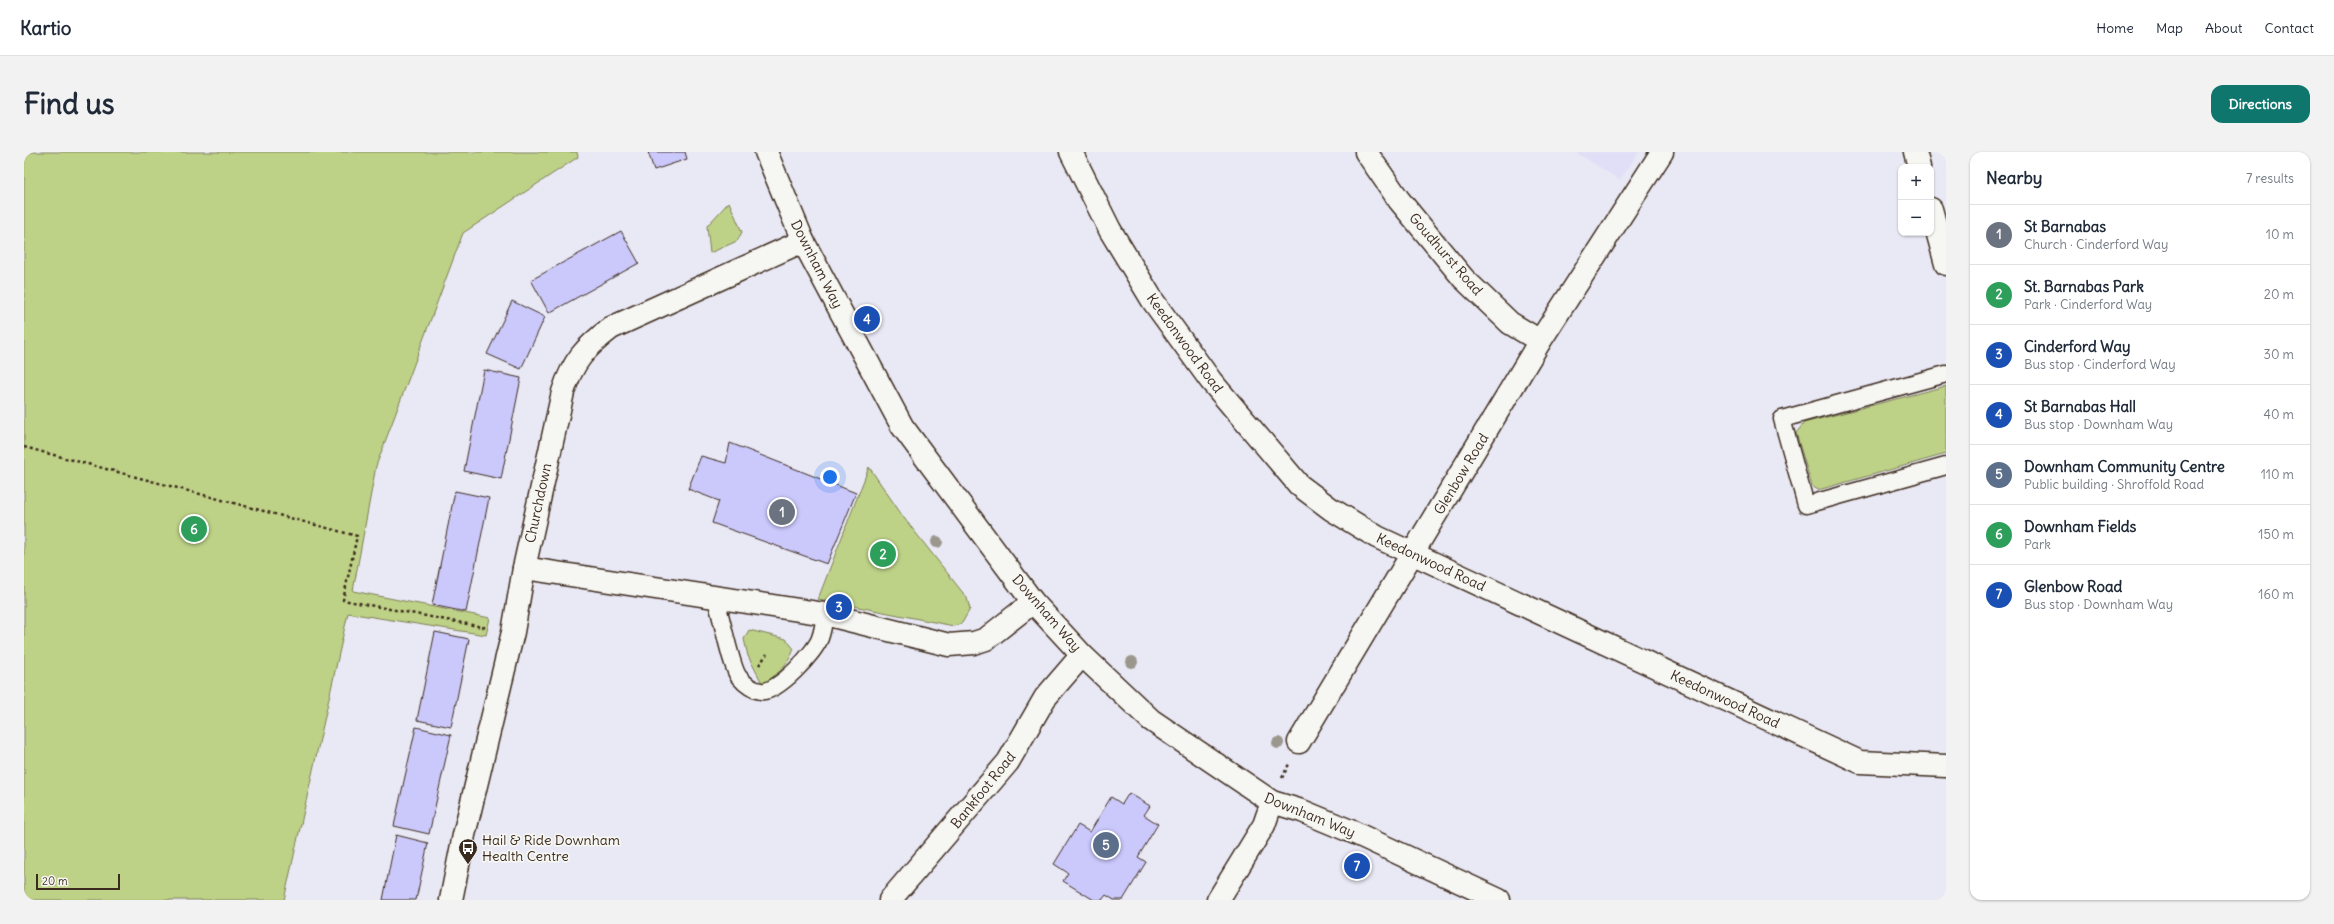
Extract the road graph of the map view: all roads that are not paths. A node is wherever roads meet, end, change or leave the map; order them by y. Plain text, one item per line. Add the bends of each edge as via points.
1 (766, 152) edge
2 (1071, 152) edge
3 (1366, 152) edge
4 (1662, 152) edge
5 (1915, 152) edge
6 (1918, 164) edge
7 (1934, 221) edge
8 (803, 240) junction
9 (1946, 264) edge
10 (1540, 341) junction
11 (1946, 374) edge
12 (1946, 466) edge
13 (1413, 554) junction
14 (524, 568) junction
15 (719, 596) junction
16 (1034, 602) junction
17 (825, 614) junction
18 (1082, 655) junction
19 (1299, 742) road end
20 (1946, 766) edge
21 (1272, 802) junction
22 (451, 900) edge
23 (890, 900) edge
24 (1218, 900) edge
25 (1499, 900) edge

1 - 8 street, Downham Way
2 - 13 street, Keedonwood Road via 1110,230 1153,301 1211,381 1255,434 1299,485 1324,504 1377,537
3 - 10 street, Goudhurst Road via 1399,200 1463,278 1510,323
4 - 10 street, Glenbow Road
5 - 6 street
7 - 9 street
8 - 14 street, Churchdown via 611,328 581,354 570,370 562,392
8 - 16 street, Downham Way via 902,426
10 - 13 street, Glenbow Road
11 - 12 lane via 1782,419 1806,505
13 - 19 street, Glenbow Road
13 - 20 street, Keedonwood Road via 1860,762
14 - 15 street
14 - 22 street, Churchdown via 513,632
15 - 17 street
15 - 17 lane via 718,607 737,675 748,686 762,692 770,690 784,680 804,661 820,639
16 - 17 street via 986,639 974,643 949,645
16 - 18 street, Downham Way
18 - 21 street, Downham Way via 1151,720
18 - 23 street, Bankfoot Road via 1045,698 1008,762
21 - 24 street via 1264,825
21 - 25 street, Downham Way via 1302,811 1355,833

